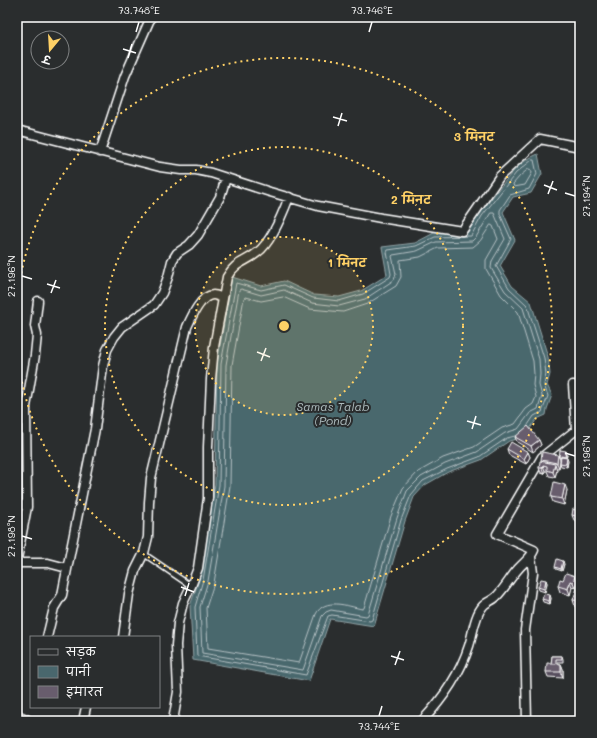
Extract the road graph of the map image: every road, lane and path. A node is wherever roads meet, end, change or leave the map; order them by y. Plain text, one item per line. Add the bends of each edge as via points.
1 (151, 17) edge
2 (17, 130) edge
3 (580, 147) edge
4 (100, 152) junction
5 (226, 178) junction
6 (289, 197) junction
7 (223, 298) junction
8 (38, 301) dead end
9 (580, 386) edge
10 (17, 503) edge
11 (27, 507) junction
12 (144, 553) junction
13 (531, 556) junction
14 (17, 559) edge
15 (17, 563) edge
16 (68, 568) junction
17 (191, 586) junction
18 (47, 636) edge
19 (123, 636) edge
20 (86, 708) edge
21 (82, 721) edge
22 (173, 721) edge
23 (422, 721) edge
24 (527, 721) edge

1 - 4 street via 125,76
2 - 4 street
3 - 6 street via 540,139 500,176 462,231 318,206
4 - 5 street via 160,167 204,172
5 - 6 street
5 - 16 street via 220,197 198,235 177,253 162,293 154,305 122,327 107,350 96,429
6 - 7 street via 284,211 260,252 232,268 227,277
7 - 12 street via 214,294 208,296 201,302 187,327 151,478 148,536
7 - 17 street via 211,379 208,498 198,568
8 - 11 street via 35,355 26,407
9 - 13 street via 573,385 576,430 542,457 497,534 534,550
10 - 11 street
11 - 14 street
12 - 17 lane
12 - 19 street via 135,571 129,594
13 - 23 street via 507,586 483,606 460,670
13 - 24 street via 533,573 525,630
15 - 16 street via 48,563
16 - 18 street via 62,595 54,608
17 - 22 street via 178,623 178,692
20 - 21 street

